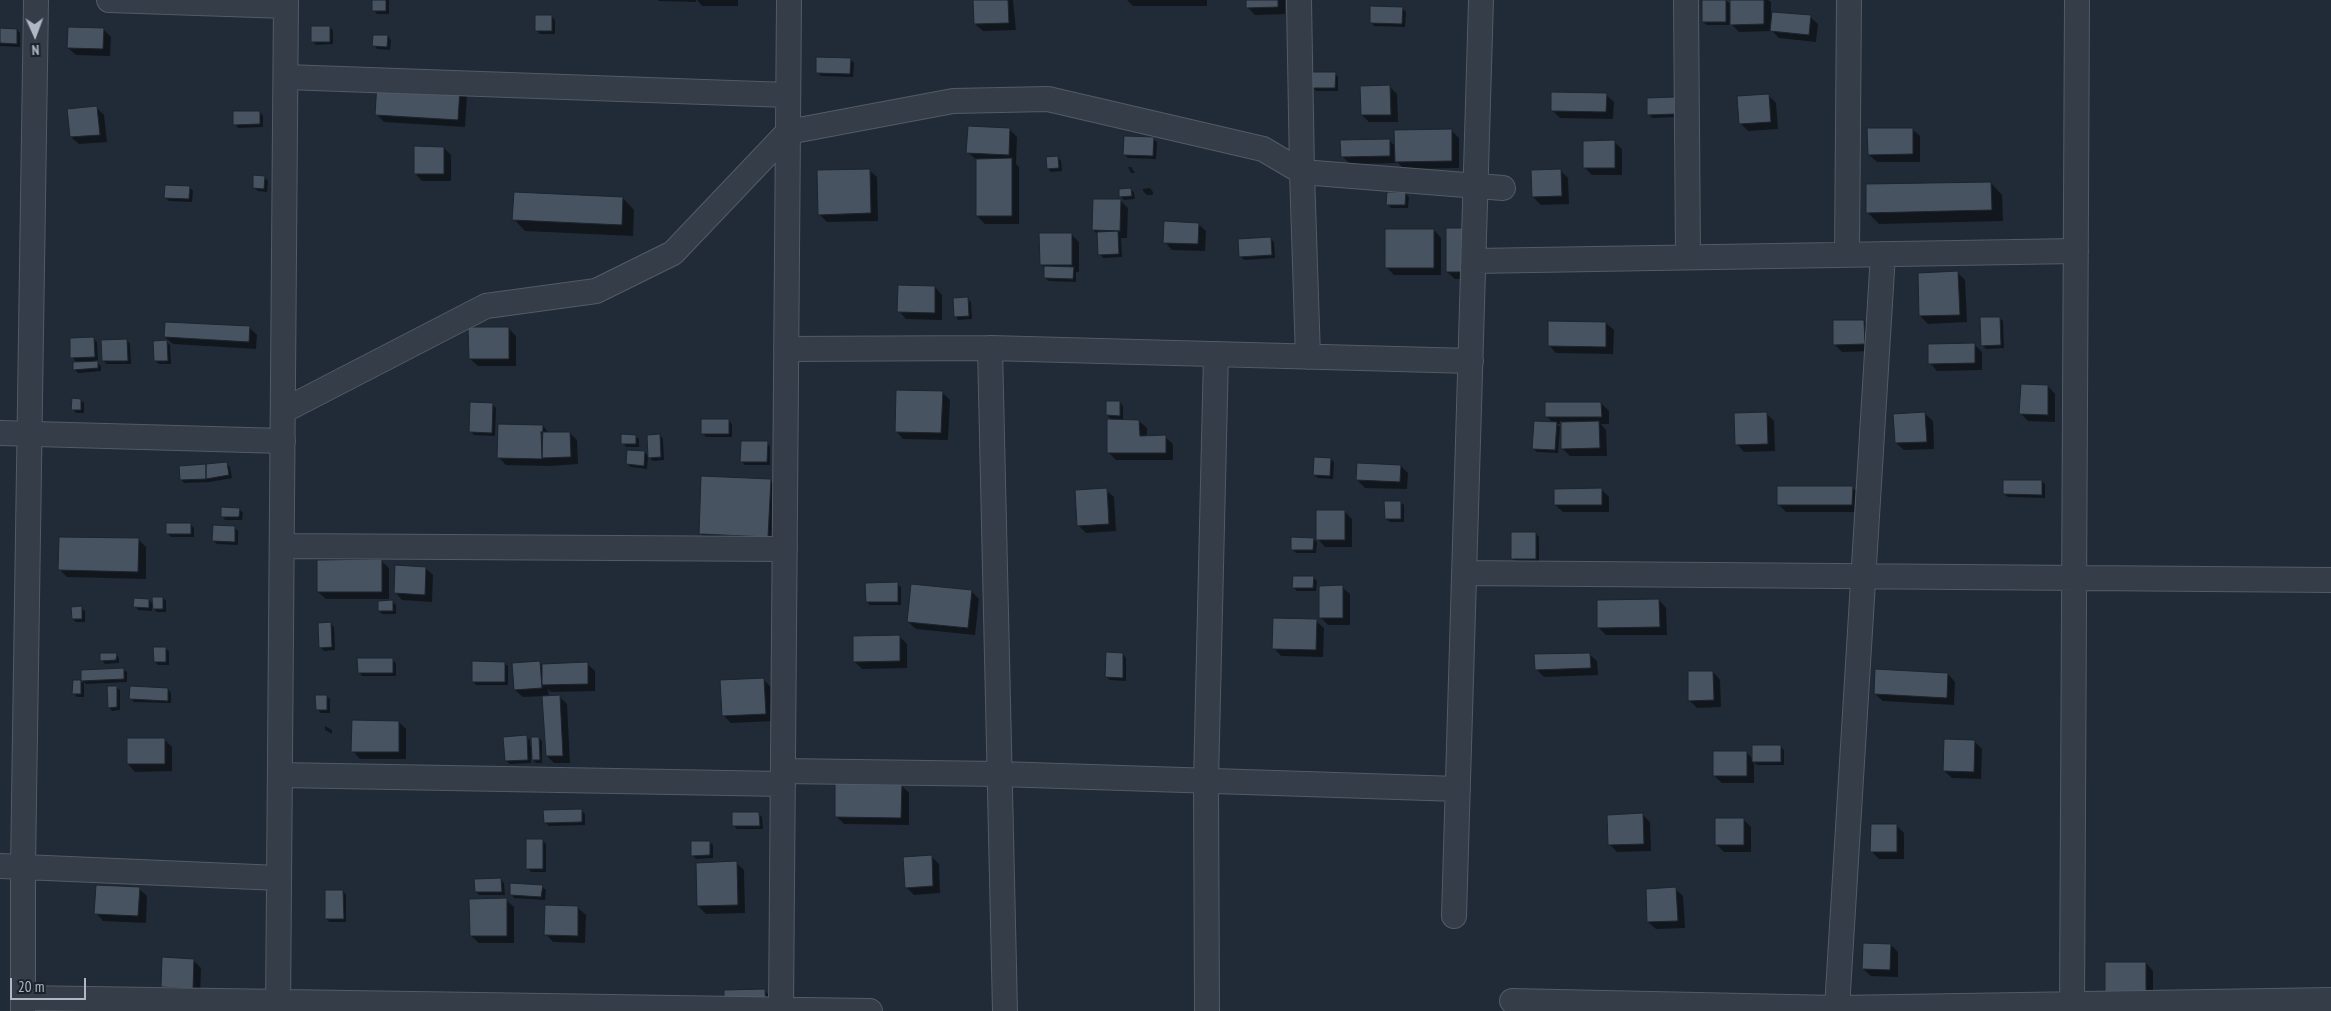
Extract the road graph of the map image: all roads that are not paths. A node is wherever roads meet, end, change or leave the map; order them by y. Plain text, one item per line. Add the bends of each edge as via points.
1 (36, 0) edge
2 (109, 0) edge
3 (789, 0) edge
4 (1299, 0) edge
5 (1481, 0) edge
6 (1686, 0) edge
7 (1849, 0) edge
8 (2077, 0) edge
9 (286, 3) edge
10 (286, 77) junction
11 (788, 95) junction
12 (788, 132) junction
13 (1302, 172) junction
14 (1476, 186) junction
15 (1503, 188) dead end
16 (2076, 251) junction
17 (1847, 254) junction
18 (1883, 254) junction
19 (1688, 257) junction
20 (1474, 261) junction
21 (990, 348) junction
22 (786, 349) junction
23 (1216, 354) junction
24 (1308, 357) junction
25 (1471, 362) junction
26 (283, 411) junction
27 (0, 433) edge
28 (29, 434) junction
29 (283, 441) junction
30 (282, 546) junction
31 (784, 549) junction
32 (1464, 573) junction
33 (1863, 576) junction
34 (2074, 578) junction
35 (2331, 580) edge
36 (1000, 774) junction
37 (280, 775) junction
38 (783, 777) junction
39 (1206, 781) junction
40 (1458, 789) junction
41 (11, 866) edge
42 (279, 878) junction
43 (1454, 916) dead end
44 (2331, 1000) edge
45 (1512, 1001) dead end
46 (23, 1004) edge
47 (278, 1006) edge
48 (1837, 1008) junction
49 (2072, 1008) edge
50 (1743, 1009) edge
51 (781, 1010) edge
52 (870, 1011) edge
53 (1005, 1011) edge
54 (1207, 1011) edge

1 - 28 street
2 - 9 street
3 - 11 street
4 - 13 street
5 - 14 street
6 - 19 street
7 - 17 street
8 - 16 street
9 - 10 street
10 - 11 street
10 - 26 street
11 - 12 street
12 - 13 street via 953,101 1048,100 1263,149
12 - 22 street
12 - 26 street via 673,254 596,291 486,306
13 - 14 street
13 - 24 street
14 - 15 street
14 - 20 street
16 - 18 street
16 - 34 street
17 - 18 street
17 - 19 street
18 - 33 street
19 - 20 street
20 - 25 street
21 - 22 street
21 - 23 street
21 - 36 street
22 - 31 street
23 - 24 street
23 - 39 street
24 - 25 street
25 - 32 street
26 - 29 street
27 - 28 street
28 - 29 street
28 - 41 street
29 - 30 street
30 - 31 street
30 - 37 street
31 - 38 street
32 - 33 street
32 - 40 street
33 - 34 street
33 - 48 street
34 - 35 street
34 - 49 street
36 - 38 street
36 - 39 street
36 - 53 street
37 - 38 street
37 - 42 street
38 - 51 street
39 - 40 street
39 - 54 street
40 - 43 street
41 - 42 street
41 - 46 street
42 - 47 street
44 - 49 street
45 - 50 street
46 - 47 street
47 - 51 street
48 - 49 street
48 - 50 street
51 - 52 street

